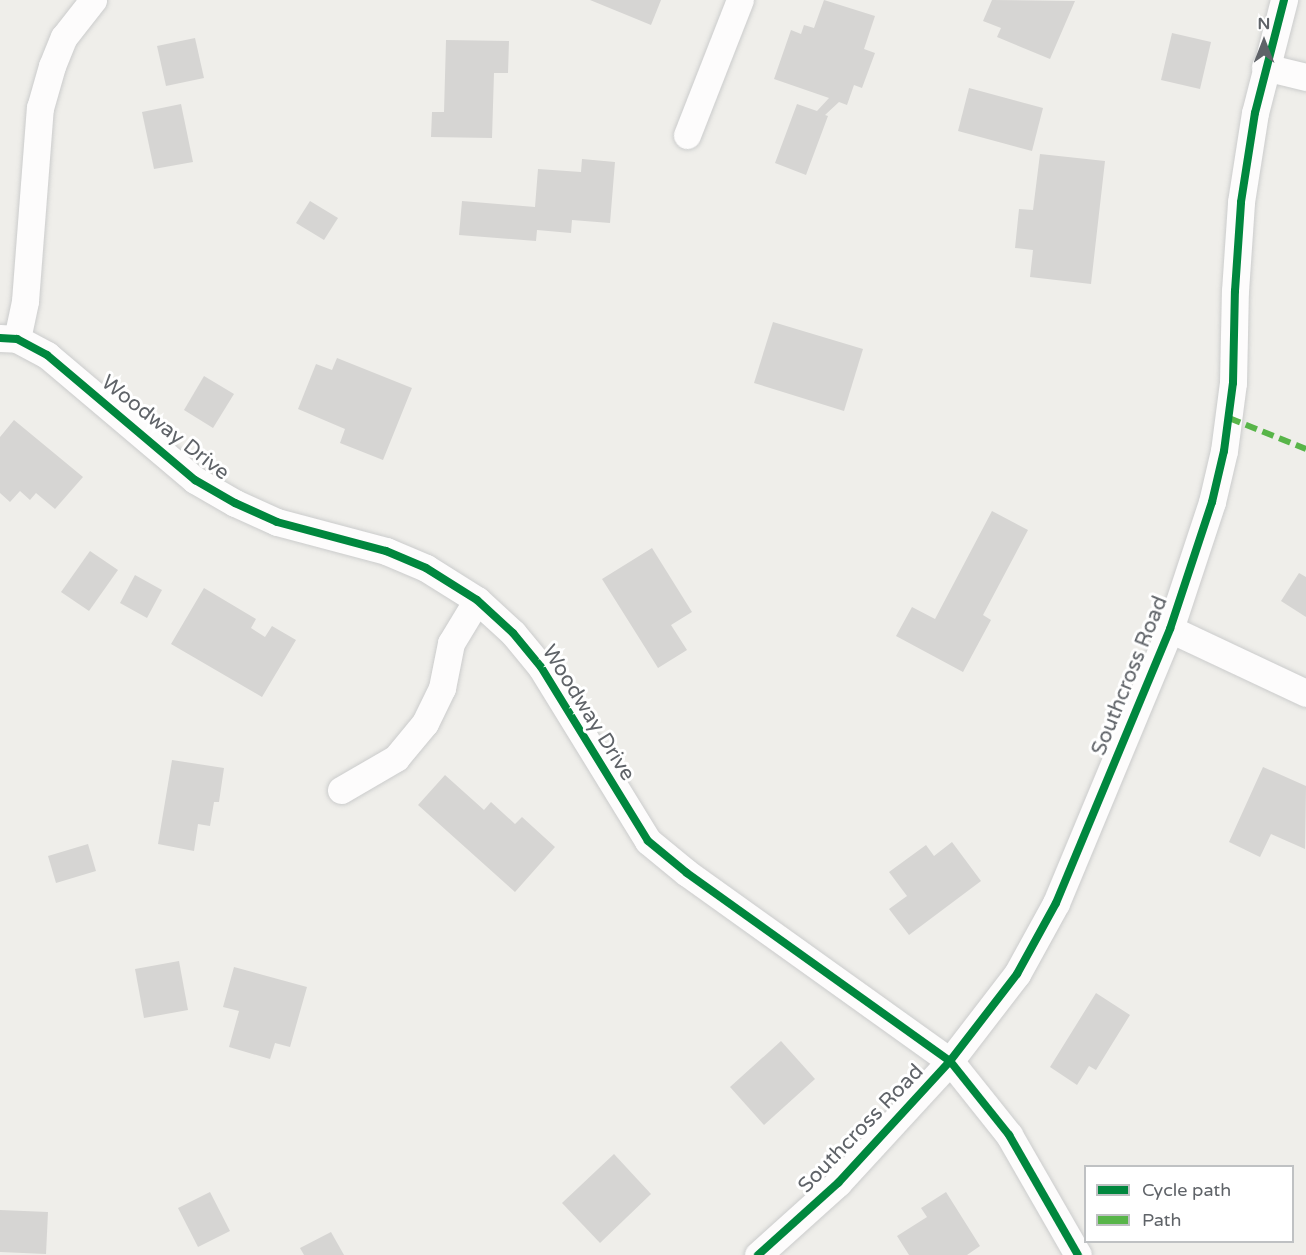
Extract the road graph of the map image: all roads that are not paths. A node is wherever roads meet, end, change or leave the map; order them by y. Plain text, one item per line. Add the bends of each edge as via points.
1 (93, 0) edge
2 (740, 0) edge
3 (1275, 3) edge
4 (1265, 67) junction
5 (1306, 77) edge
6 (687, 135) dead end
7 (8, 339) edge
8 (477, 600) junction
9 (1170, 629) junction
10 (1306, 693) edge
11 (341, 790) dead end
12 (950, 1061) junction
13 (759, 1255) edge
14 (1078, 1255) edge

1 - 7 street, Woodway Drive via 64,37 40,108 25,301
2 - 6 street
3 - 4 street, Southcross Road
4 - 5 street
4 - 9 street, Southcross Road via 1241,202 1233,383 1224,451 1208,518
7 - 8 street, Woodway Drive via 47,355 195,480 235,503 288,525 386,550 426,568
8 - 11 street via 451,643 442,688 425,723 396,758
8 - 12 street, Woodway Drive via 513,633 541,667 648,842
9 - 10 street
9 - 12 street, Southcross Road via 1056,903 1017,974
12 - 13 street, Southcross Road via 838,1183
12 - 14 street, Woodway Drive via 1009,1136

